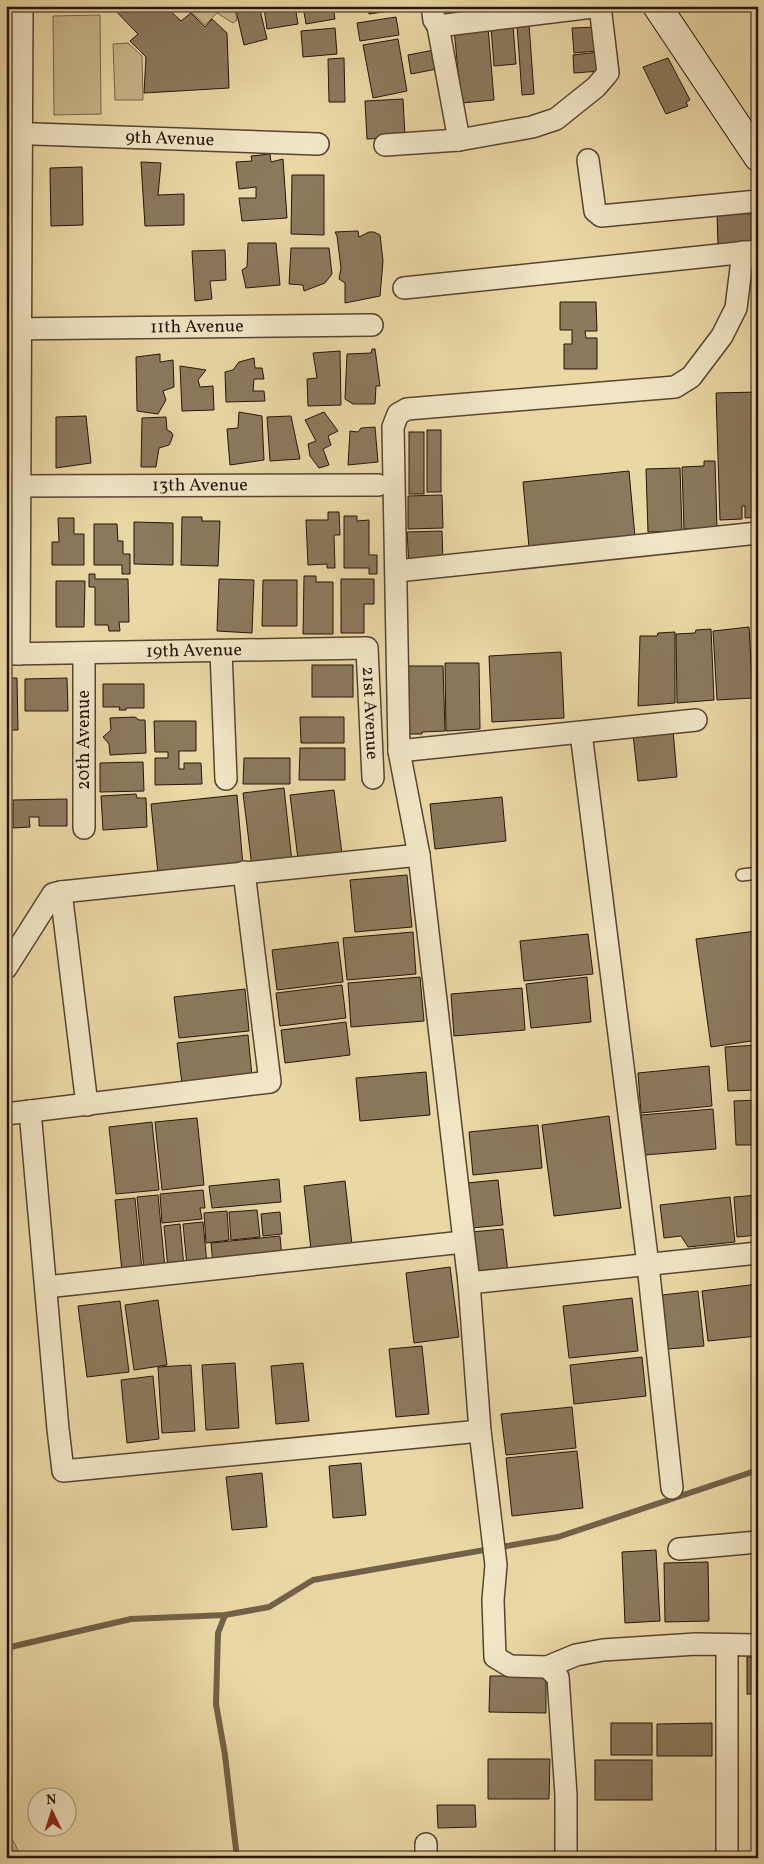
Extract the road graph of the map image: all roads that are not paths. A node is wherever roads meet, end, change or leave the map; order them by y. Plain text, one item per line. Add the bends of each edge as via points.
1 (22, 6) edge
2 (601, 6) edge
3 (661, 7) edge
4 (435, 16) edge
5 (14, 132) edge
6 (459, 140) junction
7 (754, 143) edge
8 (318, 144) dead end
9 (384, 145) dead end
10 (588, 160) dead end
11 (758, 201) edge
12 (750, 251) edge
13 (404, 288) dead end
14 (372, 325) dead end
15 (14, 329) edge
16 (378, 485) dead end
17 (14, 486) edge
18 (758, 533) edge
19 (397, 571) junction
20 (367, 648) joint
21 (221, 651) junction
22 (84, 653) junction
23 (13, 654) edge
24 (696, 720) dead end
25 (581, 733) junction
26 (400, 751) junction
27 (226, 778) dead end
28 (373, 778) dead end
29 (84, 828) dead end
30 (419, 855) junction
31 (244, 872) junction
32 (758, 873) edge
33 (742, 875) dead end
34 (61, 892) junction
35 (16, 938) edge
36 (6, 968) edge
37 (87, 1104) junction
38 (30, 1111) junction
39 (6, 1114) edge
40 (463, 1242) junction
41 (758, 1253) edge
42 (648, 1265) junction
43 (469, 1283) junction
44 (46, 1287) junction
45 (480, 1431) junction
46 (672, 1488) dead end
47 (758, 1542) edge
48 (678, 1549) dead end
49 (727, 1645) junction
50 (758, 1645) edge
51 (546, 1667) junction
52 (566, 1858) edge
53 (727, 1858) edge

1 - 5 street
2 - 4 street
2 - 6 street via 608,73 596,87 556,119
3 - 7 street
4 - 6 street
5 - 8 street, 9th Avenue
5 - 15 street
6 - 9 street
10 - 11 street via 595,211 601,216
12 - 13 street
12 - 19 street via 736,308 722,336 691,377 675,388 407,408 398,414 393,427
14 - 15 street, 11th Avenue
15 - 17 street
16 - 17 street, 13th Avenue
17 - 23 street
18 - 19 street
19 - 26 street
20 - 21 street, 19th Avenue
20 - 28 street, 21st Avenue
21 - 22 street, 19th Avenue
21 - 27 street
22 - 23 street, 19th Avenue
22 - 29 street, 20th Avenue
24 - 25 street
25 - 26 street
25 - 42 street
26 - 30 street
30 - 31 street
30 - 40 street
31 - 34 street
31 - 37 street via 270,1082
32 - 33 lane
34 - 35 street via 53,894
34 - 37 street
35 - 36 street
37 - 38 street
38 - 39 street
38 - 44 street
40 - 43 street
40 - 44 street
41 - 42 street
42 - 43 street
42 - 46 street
43 - 45 street
44 - 45 street via 64,1471
45 - 51 street via 496,1565 493,1600 495,1658 510,1666
47 - 48 street
49 - 50 street
49 - 51 street via 603,1650 576,1655
49 - 53 street
51 - 52 street via 558,1677 566,1795

